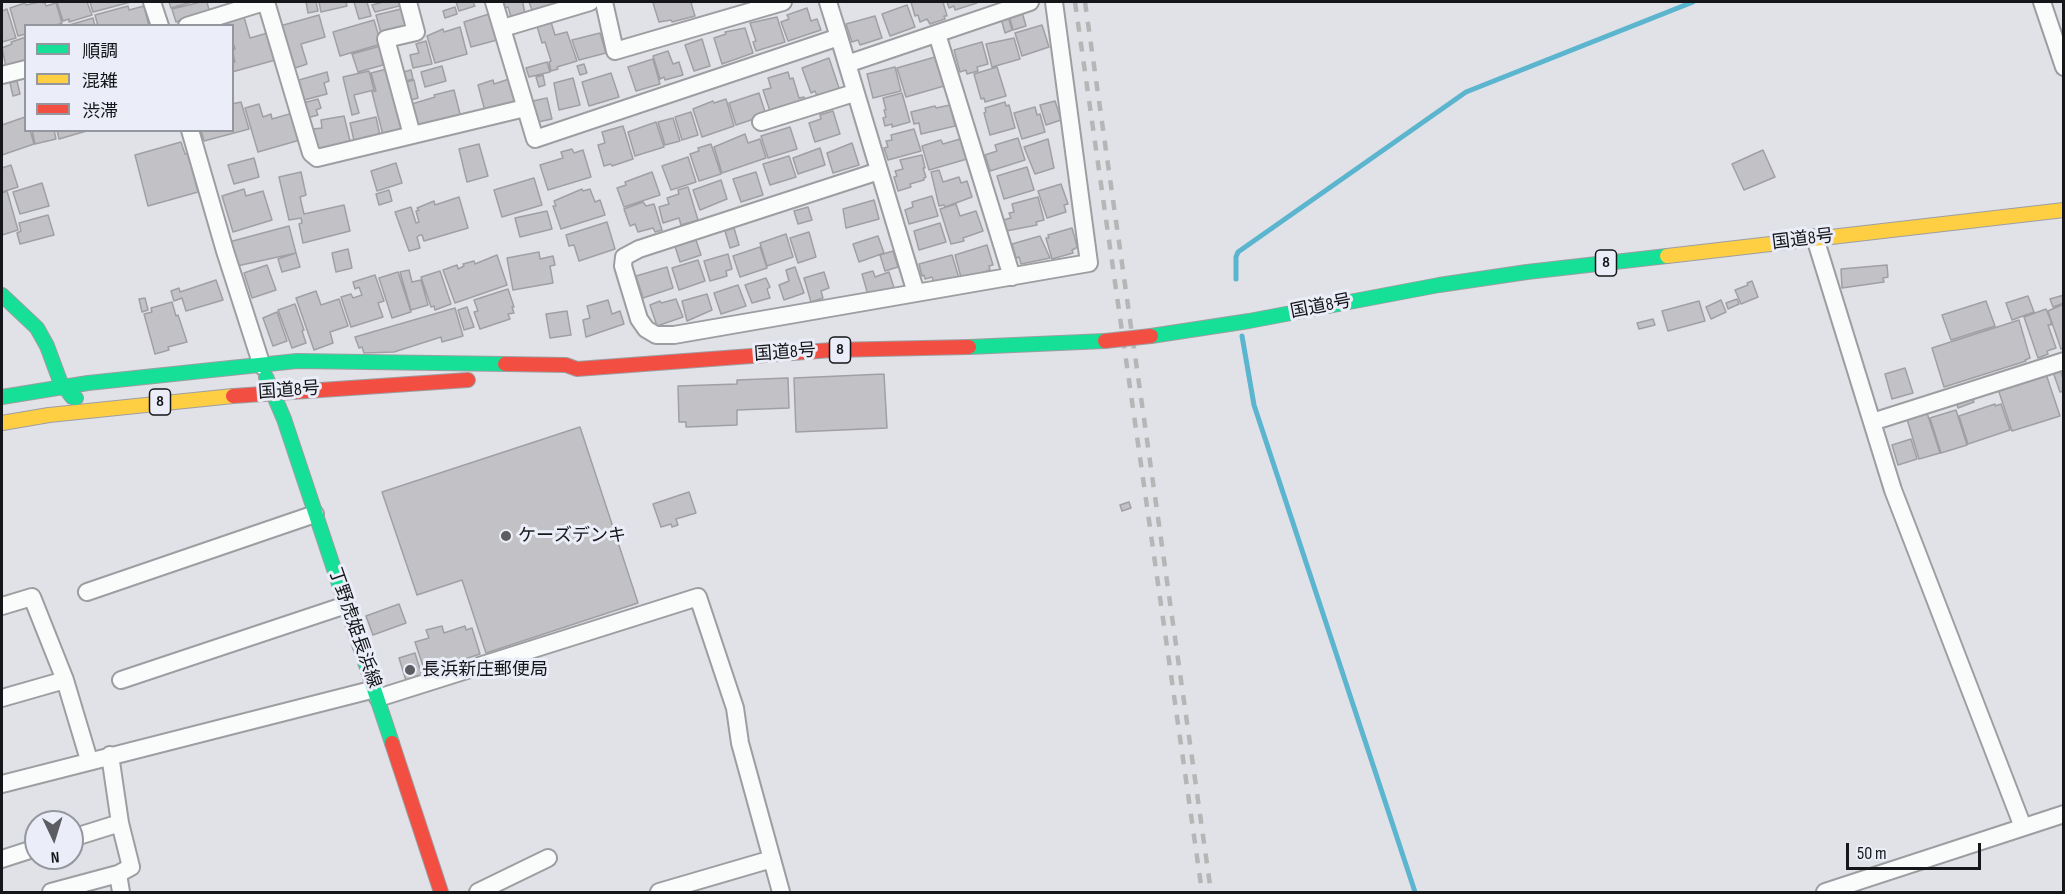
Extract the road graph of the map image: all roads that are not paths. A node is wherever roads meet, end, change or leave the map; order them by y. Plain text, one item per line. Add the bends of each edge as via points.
1 (152, 2) edge
2 (265, 2) edge
3 (408, 2) edge
4 (494, 2) edge
5 (590, 2) edge
6 (604, 2) edge
7 (783, 2) edge
8 (828, 2) edge
9 (1030, 2) edge
10 (1054, 2) edge
11 (2042, 2) edge
12 (159, 24) edge
13 (194, 24) edge
14 (503, 28) junction
15 (937, 34) junction
16 (839, 38) junction
17 (848, 64) junction
18 (2064, 67) edge
19 (24, 70) edge
20 (2, 75) edge
21 (854, 93) junction
22 (525, 108) junction
23 (761, 122) dead end
24 (191, 132) edge
25 (412, 135) junction
26 (879, 171) junction
27 (2064, 210) edge
28 (1815, 238) junction
29 (1012, 276) junction
30 (916, 294) junction
31 (2, 295) edge
32 (37, 328) junction
33 (2064, 361) edge
34 (38, 364) dead end
35 (262, 366) junction
36 (577, 369) junction
37 (66, 372) junction
38 (32, 378) dead end
39 (507, 378) dead end
40 (484, 380) dead end
41 (88, 383) junction
42 (65, 387) junction
43 (271, 392) junction
44 (6, 396) edge
45 (213, 397) junction
46 (8, 422) edge
47 (1872, 422) junction
48 (315, 514) junction
49 (87, 592) dead end
50 (346, 605) junction
51 (2, 606) edge
52 (64, 680) junction
53 (121, 680) dead end
54 (376, 693) junction
55 (2, 698) edge
56 (110, 755) junction
57 (89, 760) junction
58 (2, 784) edge
59 (2064, 814) edge
60 (120, 823) junction
61 (2023, 827) junction
62 (84, 834) edge
63 (24, 853) edge
64 (548, 858) dead end
65 (2, 859) edge
66 (772, 859) junction
67 (118, 874) junction
68 (51, 892) edge
69 (121, 892) edge
70 (441, 892) edge
71 (477, 892) edge
72 (659, 892) edge
73 (781, 892) edge
74 (1825, 892) edge

1 - 12 street
2 - 13 street
2 - 25 street via 313,156
3 - 25 street via 416,32 386,39
4 - 14 street
5 - 14 street
6 - 7 street via 615,51
8 - 16 street
9 - 15 street
10 - 29 street via 1089,263
11 - 18 street
14 - 22 street
15 - 17 street
15 - 29 street
16 - 17 street
16 - 22 street via 535,139
17 - 21 street
19 - 20 street
21 - 23 street
21 - 26 street
22 - 25 street
24 - 35 street
26 - 30 street
26 - 30 street via 639,249 624,256 623,266 639,319 656,335
27 - 28 main road, 国道8号 / 8
28 - 36 main road, 国道8号 / 8, bridge via 1527,272 1249,321 1105,341 832,350
28 - 47 street
29 - 30 street
31 - 32 main road
32 - 34 main road via 41,346
32 - 37 main road via 51,341
32 - 42 main road
33 - 47 street
35 - 36 main road, 国道8号 / 8 via 297,361 566,365
35 - 41 main road, 国道8号 / 8
35 - 43 main road, 丁野虎姫長浜線
36 - 39 main road, 国道8号 / 8 via 566,374
37 - 41 main road
37 - 42 main road
38 - 44 main road
40 - 43 main road, 国道8号 / 8
41 - 42 main road, 国道8号 / 8
42 - 44 main road, 国道8号 / 8
42 - 45 main road via 72,397 82,399 192,392
42 - 46 main road via 62,396 46,406
43 - 45 main road, 国道8号 / 8
43 - 48 main road, 丁野虎姫長浜線 via 284,419
45 - 46 main road, 国道8号 / 8
47 - 61 street via 1893,490
48 - 49 street
48 - 50 main road, 丁野虎姫長浜線
50 - 53 street
50 - 54 main road, 丁野虎姫長浜線
51 - 52 street via 32,597
52 - 55 street
52 - 57 street
54 - 56 street
54 - 66 street via 698,597 735,708 740,743
54 - 70 main road, 丁野虎姫長浜線
56 - 57 street
56 - 60 street
57 - 58 street
59 - 61 street
60 - 62 street
60 - 67 street via 131,867
61 - 74 street
63 - 65 street
64 - 71 street
66 - 72 street
66 - 73 street
67 - 68 street
67 - 69 street

